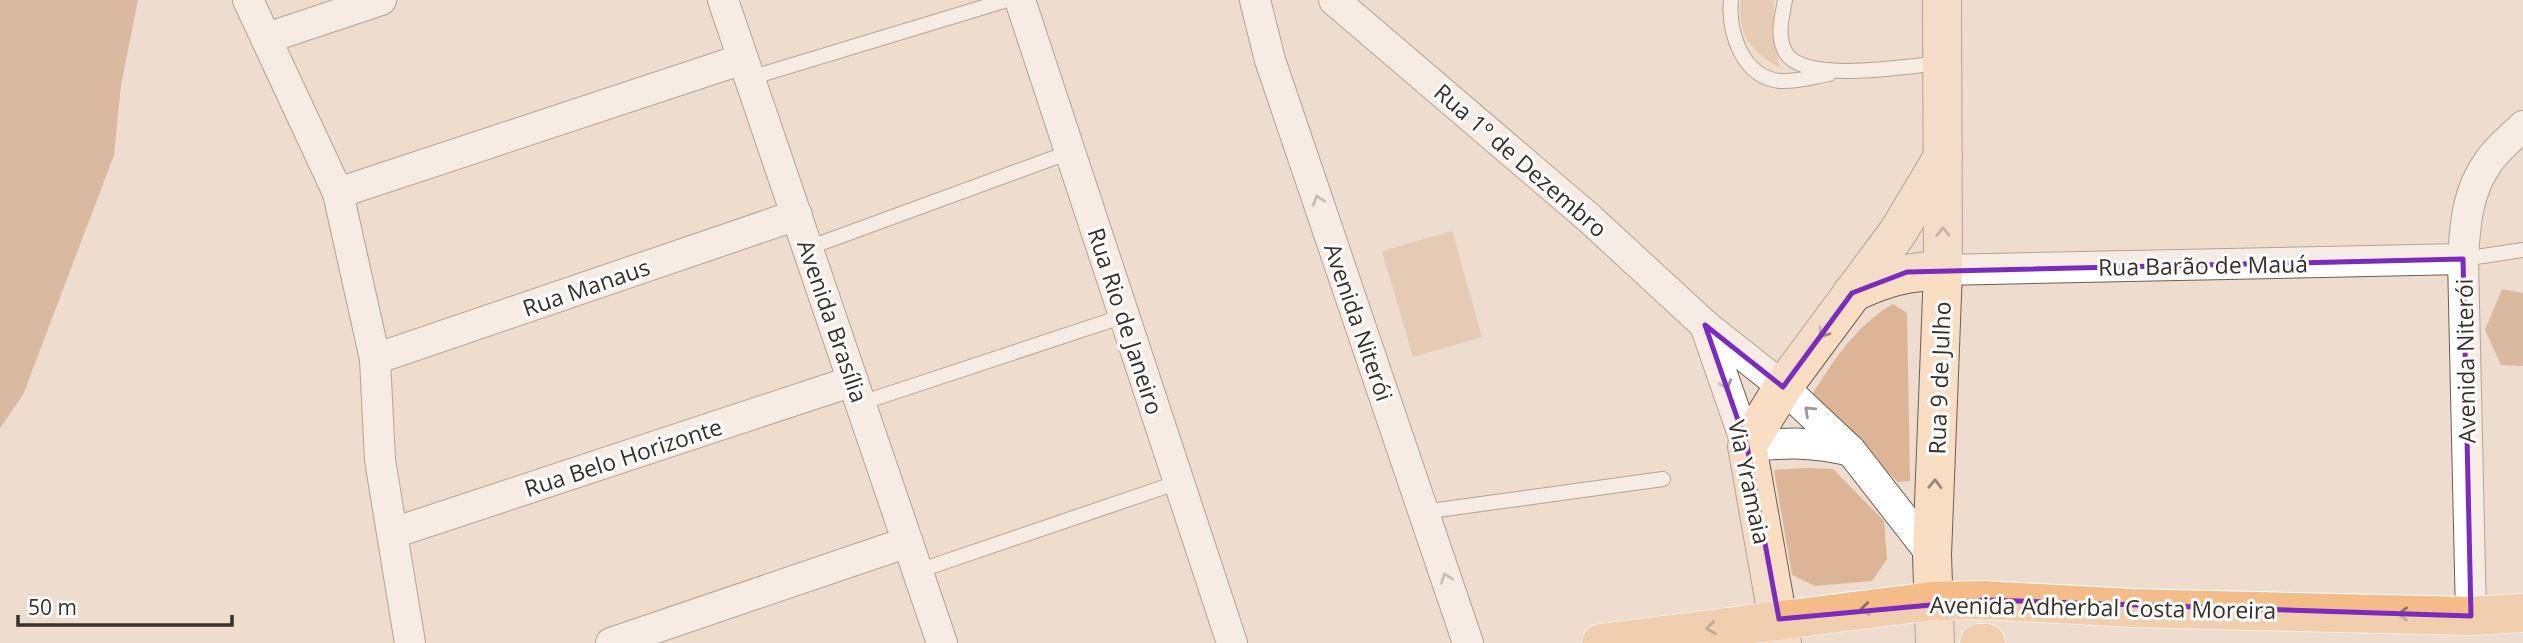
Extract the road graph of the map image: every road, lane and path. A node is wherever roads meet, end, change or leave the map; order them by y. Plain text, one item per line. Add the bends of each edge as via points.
1 (248, 0) edge
2 (381, 0) edge
3 (723, 0) edge
4 (1007, 0) edge
5 (1020, 0) edge
6 (1255, 0) edge
7 (1334, 0) edge
8 (1731, 0) edge
9 (1785, 0) edge
10 (1942, 0) edge
11 (267, 38) junction
12 (1942, 63) junction
13 (747, 69) junction
14 (1833, 73) junction
15 (2523, 126) edge
16 (1070, 152) junction
17 (1944, 155) junction
18 (338, 193) junction
19 (797, 215) junction
20 (808, 248) junction
21 (2523, 250) edge
22 (2463, 259) junction
23 (1943, 270) junction
24 (1852, 293) junction
25 (1124, 316) junction
26 (1704, 324) junction
27 (375, 359) junction
28 (1783, 387) junction
29 (857, 392) junction
30 (1747, 446) junction
31 (1851, 451) junction
32 (1663, 479) dead end
33 (1179, 482) junction
34 (1423, 512) junction
35 (393, 533) junction
36 (908, 542) junction
37 (1933, 555) junction
38 (918, 570) junction
39 (1932, 601) junction
40 (2523, 613) edge
41 (2472, 616) junction
42 (1781, 631) edge
43 (410, 643) edge
44 (611, 643) edge
45 (942, 643) edge
46 (1232, 643) edge
47 (1468, 643) edge
48 (1601, 643) edge
49 (1935, 643) edge
50 (1979, 643) edge
51 (1986, 643) edge

1 - 11 street
2 - 11 street
3 - 13 street, Avenida Brasília
4 - 13 lane
5 - 16 street, Rua Rio de Janeiro
34 -> 6 street, Avenida Niterói via 1270,60
7 - 26 street, Rua 1º de Dezembro via 1590,218
8 - 14 lane via 1733,36 1757,73 1778,81
9 - 14 lane via 1780,24 1788,57
10 - 12 main road, Rua 9 de Julho
11 - 18 street
12 - 14 lane
12 - 17 main road, Rua 9 de Julho
13 - 18 street
13 - 19 street, Avenida Brasília
15 - 22 street, Avenida Niterói via 2489,161 2474,186 2466,212
16 - 20 lane
16 - 25 street, Rua Rio de Janeiro
23 -> 17 main road, Rua 9 de Julho
17 - 24 main road via 1898,232
18 - 27 street
19 - 20 street, Avenida Brasília
19 - 27 street, Rua Manaus
20 - 29 street, Avenida Brasília
21 - 22 lane
22 - 23 street, Rua Barão de Mauá
22 - 41 street, Avenida Niterói
23 - 24 main road via 1907,272
37 -> 23 main road, Rua 9 de Julho
24 -> 28 main road
25 - 29 lane
25 - 33 street, Rua Rio de Janeiro
26 - 28 street, Rua 1º de Dezembro
26 -> 30 street, Via Yramaia
27 - 35 street via 380,460
28 - 30 main road
31 -> 28 street, Rua 1º de Dezembro
29 - 35 street, Rua Belo Horizonte
29 - 36 street, Avenida Brasília
30 - 31 street via 1800,442
30 - 42 main road, Via Yramaia
31 - 37 street, Rua 1º de Dezembro
32 - 34 lane
33 - 38 lane
33 - 46 street, Rua Rio de Janeiro
47 -> 34 street, Avenida Niterói
35 - 43 street
36 - 38 street, Avenida Brasília
36 - 44 street
37 - 39 main road, Rua 9 de Julho
38 - 45 street, Avenida Brasília
41 -> 39 main road, Avenida Adherbal Costa Moreira
39 -> 42 main road, Avenida Adherbal Costa Moreira
39 - 49 main road, Rua 9 de Julho
40 - 41 main road, Avenida Adherbal Costa Moreira
42 -> 48 main road, Avenida Adherbal Costa Moreira
50 - 51 main road, Avenida Adherbal Costa Moreira

